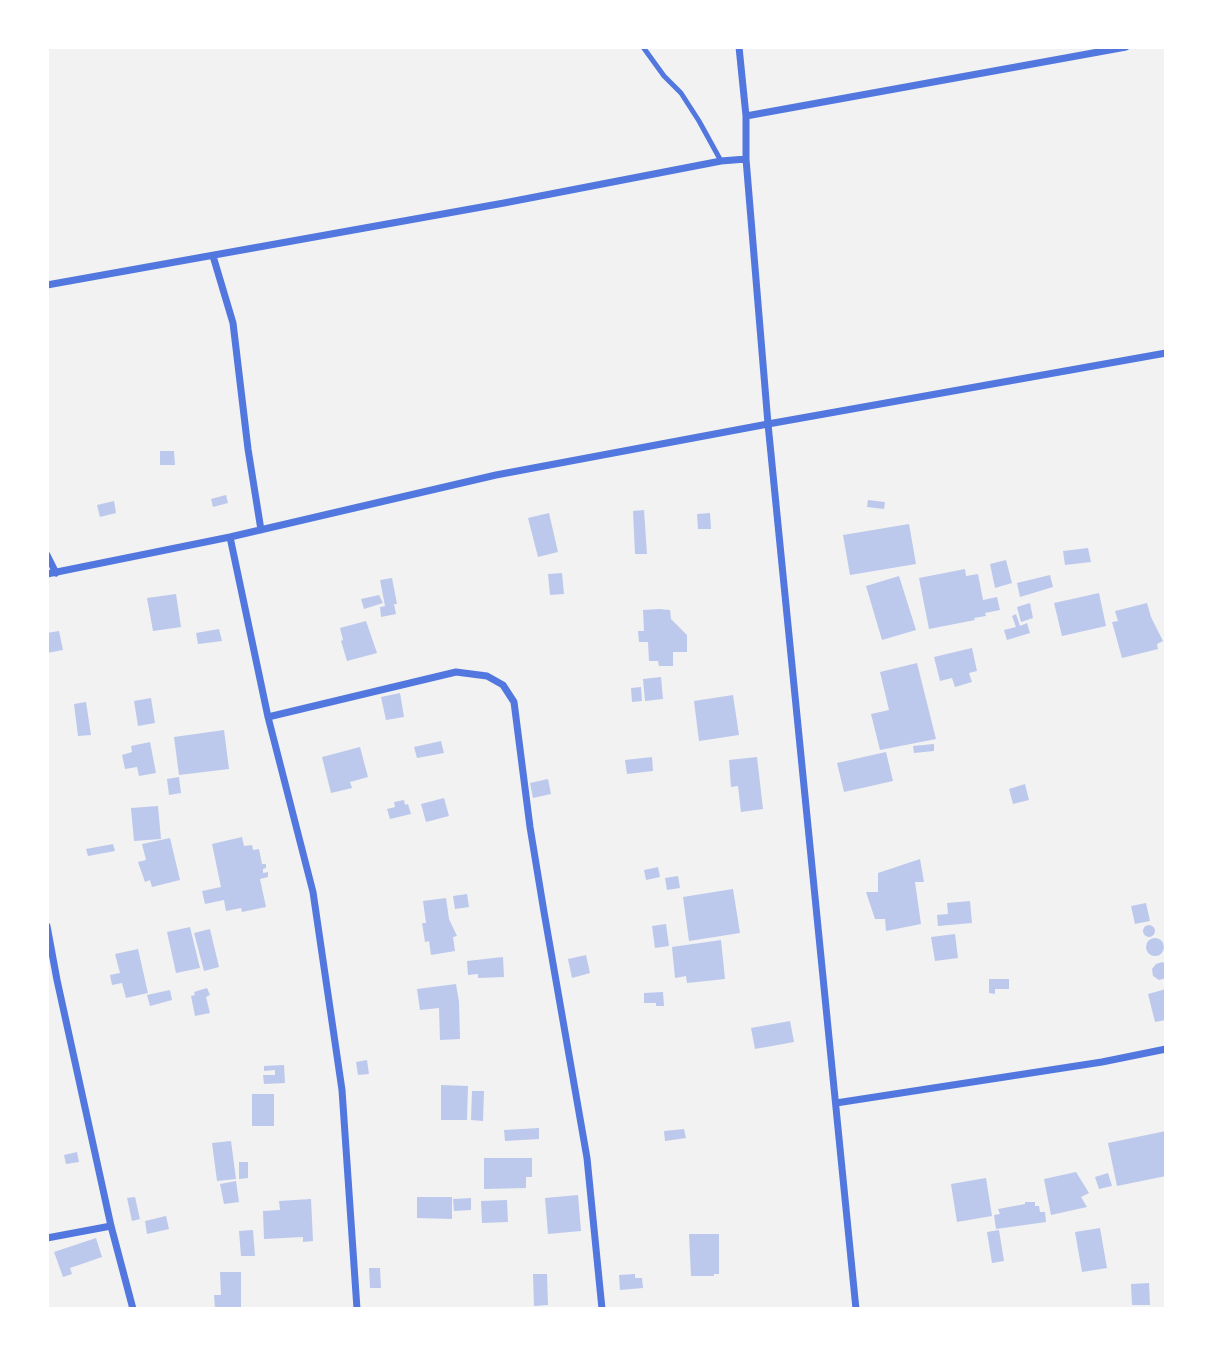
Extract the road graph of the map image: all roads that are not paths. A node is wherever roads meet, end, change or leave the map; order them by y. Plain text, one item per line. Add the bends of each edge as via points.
1 (643, 47) edge
2 (739, 47) edge
3 (1126, 47) edge
4 (746, 116) junction
5 (746, 159) junction
6 (721, 160) junction
7 (213, 256) junction
8 (47, 285) edge
9 (1166, 353) edge
10 (768, 424) junction
11 (261, 530) junction
12 (230, 537) junction
13 (47, 555) edge
14 (56, 573) junction
15 (47, 575) edge
16 (268, 717) junction
17 (47, 926) edge
18 (57, 980) junction
19 (47, 981) edge
20 (1166, 1049) edge
21 (836, 1103) junction
22 (111, 1226) junction
23 (47, 1238) edge
24 (133, 1309) edge
25 (357, 1309) edge
26 (602, 1309) edge
27 (856, 1309) edge

1 - 6 lane via 681,93
2 - 4 street
3 - 4 street
4 - 5 street
5 - 6 street
5 - 10 street
6 - 7 street
7 - 8 street
7 - 11 street via 233,323
9 - 10 street
10 - 11 street via 496,475
10 - 21 street
11 - 12 street
12 - 14 street
12 - 16 street
13 - 14 street
14 - 15 street
16 - 25 street via 313,892 342,1090
16 - 26 street via 456,672 487,676 503,685 514,702 530,827 587,1158
17 - 18 street
18 - 19 street
18 - 22 street
20 - 21 street
21 - 27 street
22 - 23 street
22 - 24 street

